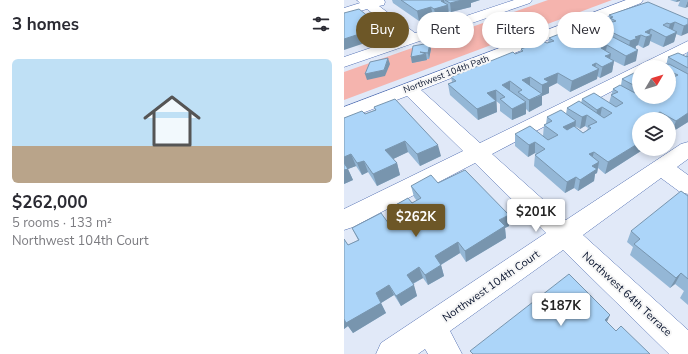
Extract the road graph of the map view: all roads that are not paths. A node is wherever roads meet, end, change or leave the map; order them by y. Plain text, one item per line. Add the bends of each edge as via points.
1 (386, 0) edge
2 (526, 0) edge
3 (637, 0) edge
4 (366, 2) edge
5 (652, 6) edge
6 (344, 12) edge
7 (414, 38) junction
8 (688, 46) edge
9 (661, 60) edge
10 (344, 62) edge
11 (632, 75) edge
12 (409, 88) junction
13 (344, 114) edge
14 (688, 150) edge
15 (478, 153) junction
16 (662, 168) junction
17 (688, 186) edge
18 (344, 220) edge
19 (565, 235) junction
20 (430, 328) junction
21 (688, 351) edge
22 (392, 354) edge
23 (446, 354) edge

1 - 4 street
2 - 7 street
3 - 5 street
3 - 12 street, Northwest 104th Path
4 - 6 street
4 - 7 street
7 - 10 street
8 - 9 street
11 - 15 street
12 - 13 street, Northwest 104th Path
12 - 15 street, Northwest 64th Terrace
14 - 16 street, Northwest 104th Court
15 - 18 street
15 - 19 street, Northwest 64th Terrace
16 - 17 street
16 - 19 street, Northwest 104th Court
19 - 20 street, Northwest 104th Court
19 - 21 street, Northwest 64th Terrace
20 - 22 street, Northwest 104th Court
20 - 23 street

